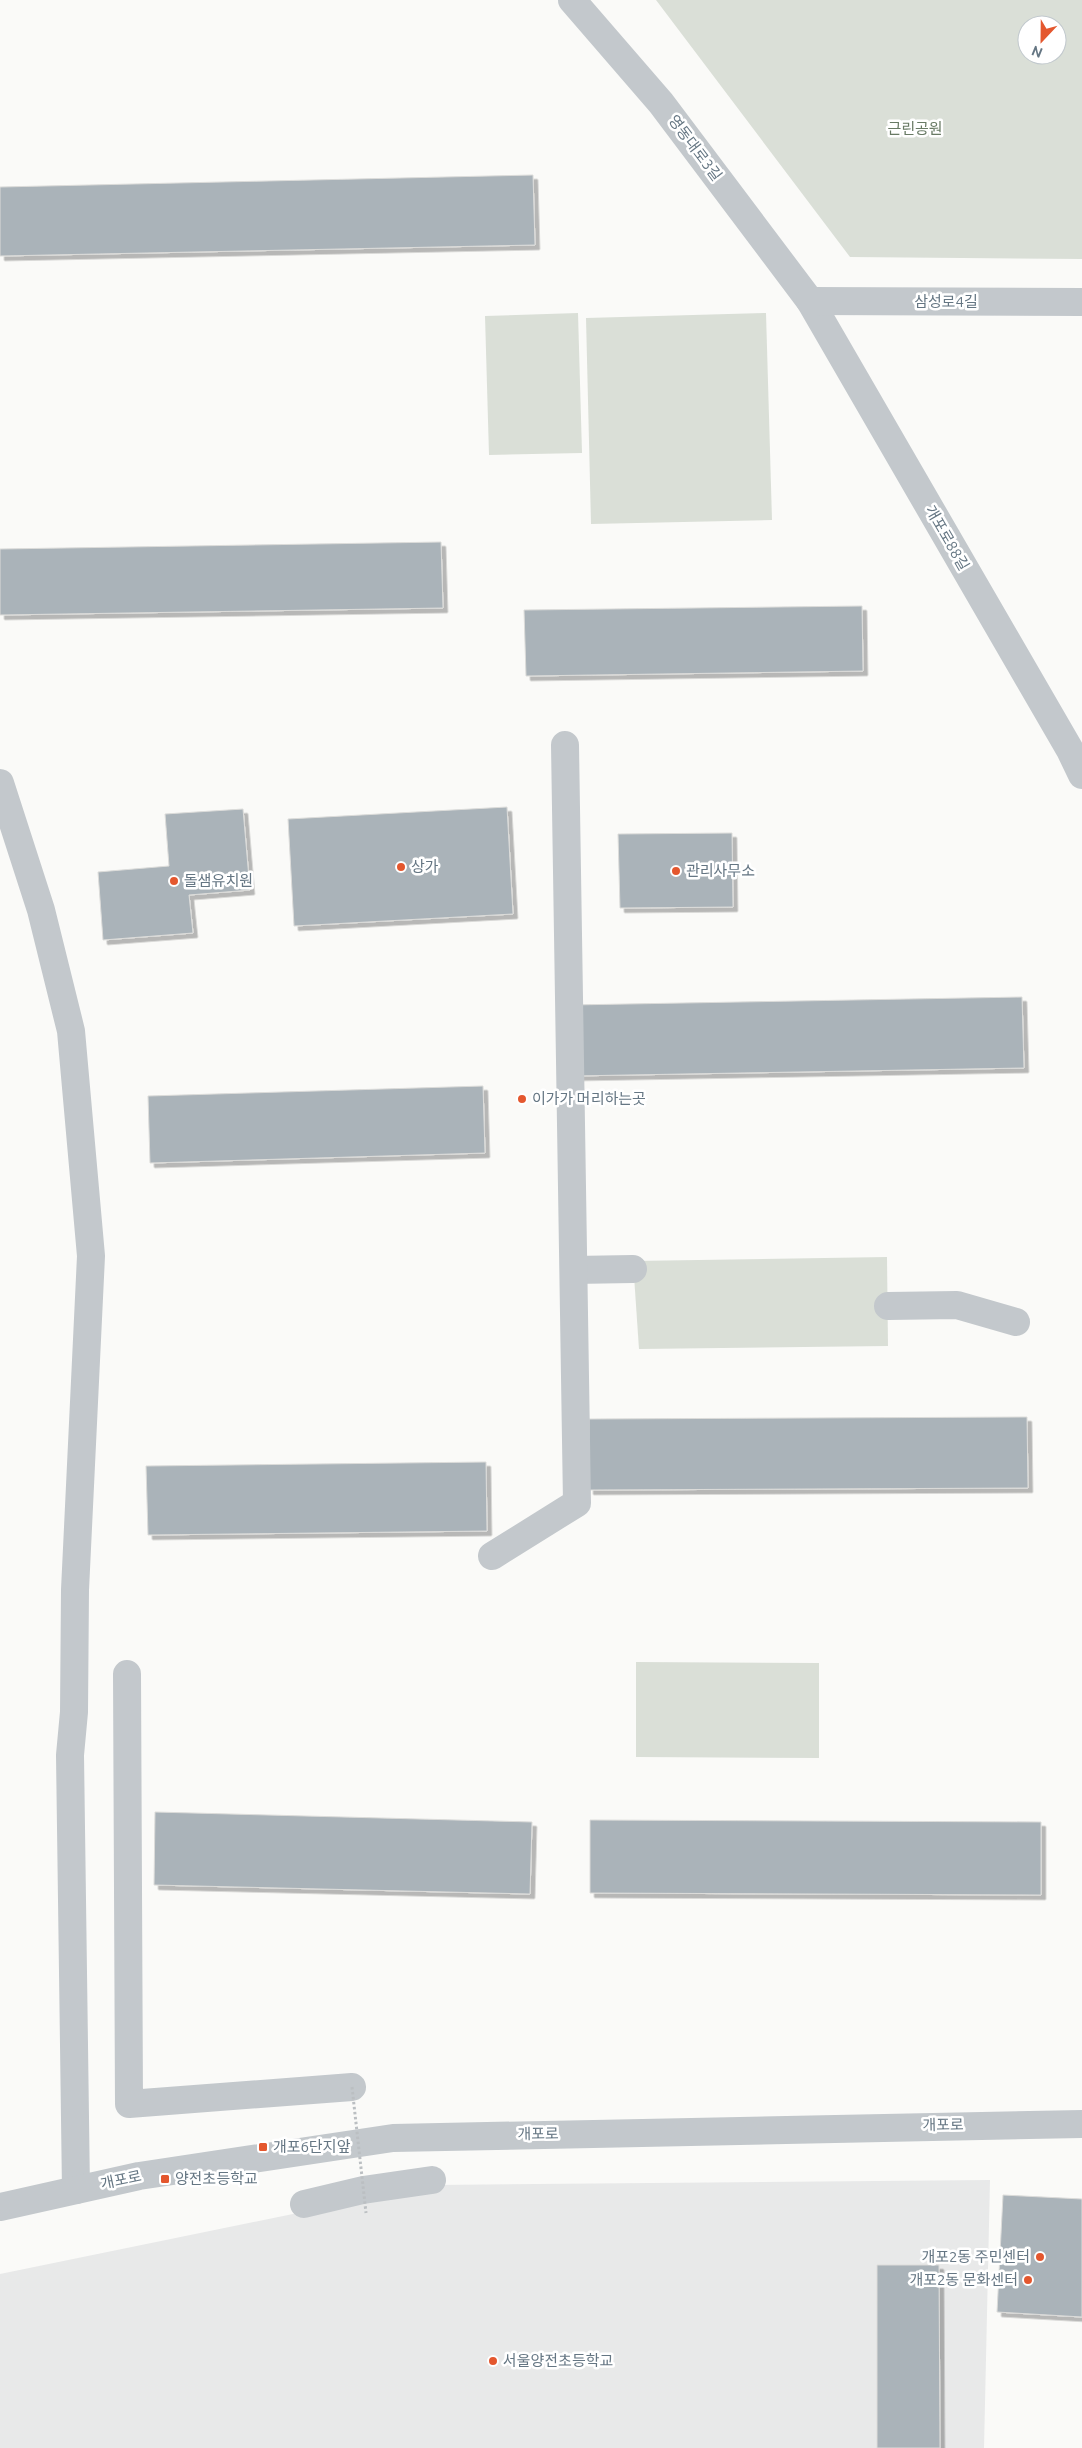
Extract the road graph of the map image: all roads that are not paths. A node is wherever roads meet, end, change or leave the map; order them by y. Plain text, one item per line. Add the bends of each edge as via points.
1 (572, 0) edge
2 (810, 301) junction
3 (1082, 302) edge
4 (565, 746) dead end
5 (1082, 776) edge
6 (0, 783) edge
7 (633, 1269) dead end
8 (574, 1270) junction
9 (888, 1306) dead end
10 (1016, 1322) dead end
11 (492, 1556) dead end
12 (127, 1674) dead end
13 (352, 2088) road end
14 (1082, 2124) edge
15 (432, 2180) dead end
16 (76, 2190) junction
17 (304, 2204) dead end
18 (0, 2207) edge

1 - 2 street, 영동대로3길 via 661,103
2 - 3 street, 삼성로4길
2 - 5 street, 개포로88길 via 1070,750
4 - 8 street
6 - 16 street via 41,910 71,1031 91,1256 70,1756
7 - 8 street
8 - 11 street via 577,1503
9 - 10 street via 957,1305
12 - 13 street via 129,2104
14 - 16 street, 개포로 via 393,2138 139,2176
15 - 17 street via 364,2202
16 - 18 street, 개포로

